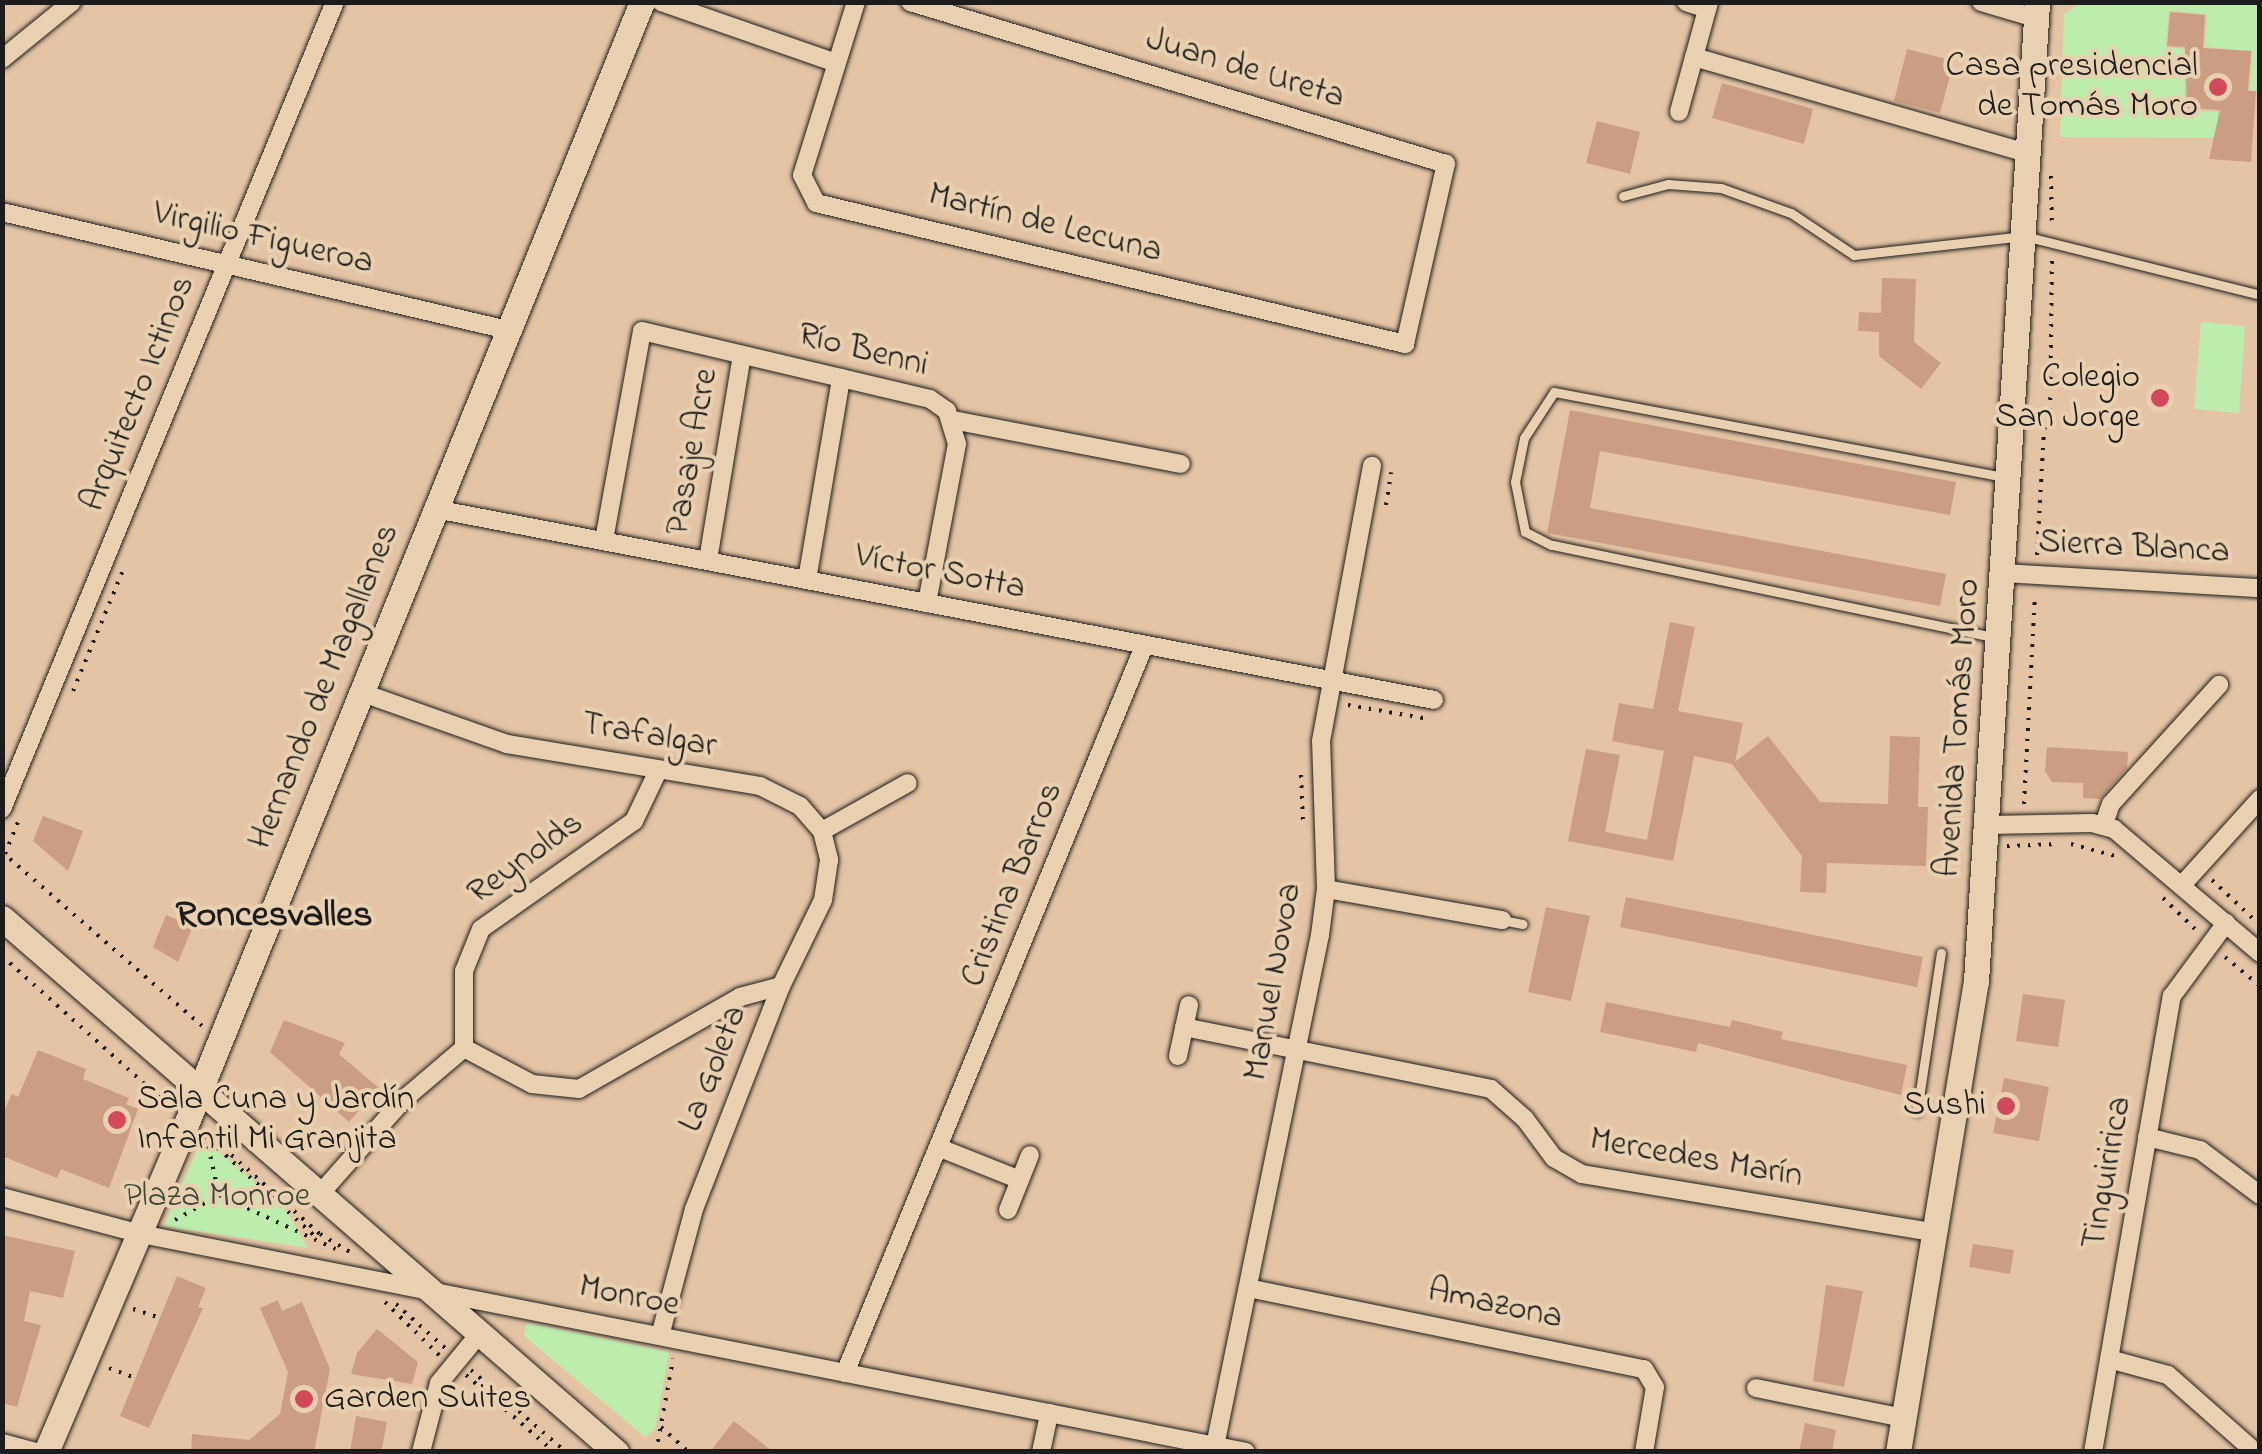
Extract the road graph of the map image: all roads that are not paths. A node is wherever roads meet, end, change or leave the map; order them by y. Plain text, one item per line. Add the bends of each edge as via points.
1 (335, 2) edge
2 (642, 2) edge
3 (662, 2) edge
4 (856, 2) edge
5 (910, 2) edge
6 (1686, 2) edge
7 (1981, 2) edge
8 (71, 3) edge
9 (1708, 6) edge
10 (2036, 10) edge
11 (1694, 57) junction
12 (2, 59) edge
13 (833, 62) junction
14 (1679, 112) dead end
15 (2026, 153) junction
16 (1623, 196) dead end
17 (2, 212) edge
18 (2024, 236) junction
19 (228, 264) junction
20 (2260, 294) edge
21 (508, 330) junction
22 (1405, 344) joint
23 (742, 355) junction
24 (841, 378) junction
25 (953, 420) junction
26 (1180, 464) dead end
27 (1372, 466) dead end
28 (2010, 478) junction
29 (435, 509) junction
30 (604, 540) junction
31 (708, 560) junction
32 (2004, 573) junction
33 (807, 580) junction
34 (2260, 588) edge
35 (927, 603) junction
36 (2000, 639) junction
37 (1144, 646) junction
38 (1331, 681) junction
39 (2219, 685) dead end
40 (360, 692) junction
41 (1434, 700) dead end
42 (658, 771) junction
43 (908, 783) dead end
44 (2260, 799) edge
45 (2, 810) edge
46 (2104, 824) junction
47 (1989, 826) junction
48 (822, 831) junction
49 (2182, 885) junction
50 (1326, 889) junction
51 (2, 918) edge
52 (1502, 920) joint
53 (1523, 924) dead end
54 (2226, 924) junction
55 (1942, 953) dead end
56 (2260, 953) edge
57 (781, 986) junction
58 (1189, 1004) dead end
59 (1184, 1028) junction
60 (464, 1048) junction
61 (1297, 1052) junction
62 (1178, 1056) dead end
63 (208, 1098) junction
64 (1917, 1111) dead end
65 (2147, 1137) junction
66 (940, 1148) junction
67 (1030, 1156) dead end
68 (1020, 1180) junction
69 (320, 1194) junction
70 (2260, 1195) edge
71 (2, 1197) edge
72 (1008, 1210) dead end
73 (152, 1231) junction
74 (1937, 1233) junction
75 (1248, 1288) junction
76 (431, 1290) junction
77 (480, 1333) junction
78 (669, 1337) junction
79 (2109, 1359) junction
80 (844, 1373) junction
81 (1756, 1388) dead end
82 (1048, 1413) junction
83 (1904, 1418) junction
84 (2, 1443) edge
85 (1216, 1446) junction
86 (1244, 1451) edge
87 (34, 1452) edge
88 (46, 1452) edge
89 (420, 1452) edge
90 (616, 1452) edge
91 (1041, 1452) edge
92 (1644, 1452) edge
93 (1898, 1452) edge
94 (2093, 1452) edge
95 (2255, 1452) edge

1 - 19 street, Arquitecto Ictinos
2 - 21 main road, Hernando de Magallanes
3 - 13 street
4 - 13 street
5 - 22 street, Juan de Ureta via 1446,164
6 - 9 street
7 - 10 street
8 - 12 street
9 - 11 street
10 - 15 main road, Avenida Tomás Moro
11 - 14 street
11 - 15 street
13 - 22 street, Martín de Lecuna via 802,174 804,190 816,202
15 - 18 main road, Avenida Tomás Moro
16 - 18 lane via 1668,184 1721,188 1791,213 1854,254
17 - 19 street, Virgilio Figueroa
18 - 20 lane
18 - 28 main road, Avenida Tomás Moro
19 - 21 street, Virgilio Figueroa
19 - 45 street, Arquitecto Ictinos
21 - 29 main road, Hernando de Magallanes
23 - 24 street, Río Benni
23 - 30 street, Río Benni via 642,331
23 - 31 street, Pasaje Acre
24 - 25 street, Río Benni via 930,399
24 - 33 street
25 - 26 street, Río Benni
25 - 35 street via 957,444
27 - 38 street, Manuel Novoa
28 - 32 main road, Avenida Tomás Moro
28 - 36 lane via 1554,392 1524,438 1516,482 1525,532 1550,545
29 - 30 street, Víctor Sotta
29 - 40 main road, Hernando de Magallanes
30 - 31 street, Víctor Sotta
31 - 33 street, Víctor Sotta
32 - 34 street, Sierra Blanca
32 - 36 main road, Avenida Tomás Moro
33 - 35 street, Víctor Sotta
35 - 37 street, Víctor Sotta
36 - 47 main road, Avenida Tomás Moro
37 - 38 street, Víctor Sotta
37 - 66 street, Cristina Barros
38 - 41 street, Víctor Sotta
38 - 50 street, Manuel Novoa via 1318,780
39 - 46 street via 2112,804
40 - 42 street, Trafalgar via 507,744
40 - 63 main road, Hernando de Magallanes
42 - 48 street, Trafalgar via 774,790
42 - 60 street, Reynolds via 634,822 480,929 464,971
43 - 48 street
44 - 49 street
46 - 47 street
46 - 49 street via 2148,852
47 - 74 main road, Avenida Tomás Moro via 1976,981
48 - 57 street, La Goleta via 827,888
49 - 54 street
50 - 52 street
50 - 61 street, Manuel Novoa
51 - 63 main road
52 - 53 lane
54 - 56 street
54 - 65 street, Tinguiririca via 2172,996
55 - 64 lane
57 - 60 street via 740,998 578,1089 532,1084
57 - 78 street, La Goleta via 694,1208
58 - 59 street
59 - 61 street, Mercedes Marín
59 - 62 street
60 - 69 street via 404,1100
61 - 74 street, Mercedes Marín via 1491,1089 1554,1158 1582,1174
61 - 75 street, Manuel Novoa
63 - 69 main road
63 - 73 main road, Hernando de Magallanes via 200,1132
65 - 70 street via 2200,1150
65 - 79 street, Tinguiririca
66 - 68 street
66 - 80 street, Cristina Barros
67 - 68 street
68 - 72 street
69 - 76 main road
71 - 73 street, Monroe
73 - 76 street, Monroe
73 - 88 main road, Hernando de Magallanes
74 - 83 main road, Avenida Tomás Moro
75 - 85 street, Manuel Novoa
75 - 92 street, Amazona via 1644,1369 1655,1387
76 - 77 main road
76 - 78 street, Monroe
77 - 89 street via 430,1405
77 - 90 main road
78 - 80 street, Monroe
79 - 94 street, Tinguiririca
79 - 95 street via 2168,1375
80 - 82 street, Monroe
81 - 83 street
82 - 85 street, Monroe
82 - 91 street
83 - 93 main road, Avenida Tomás Moro
84 - 87 street
85 - 86 street, Monroe

